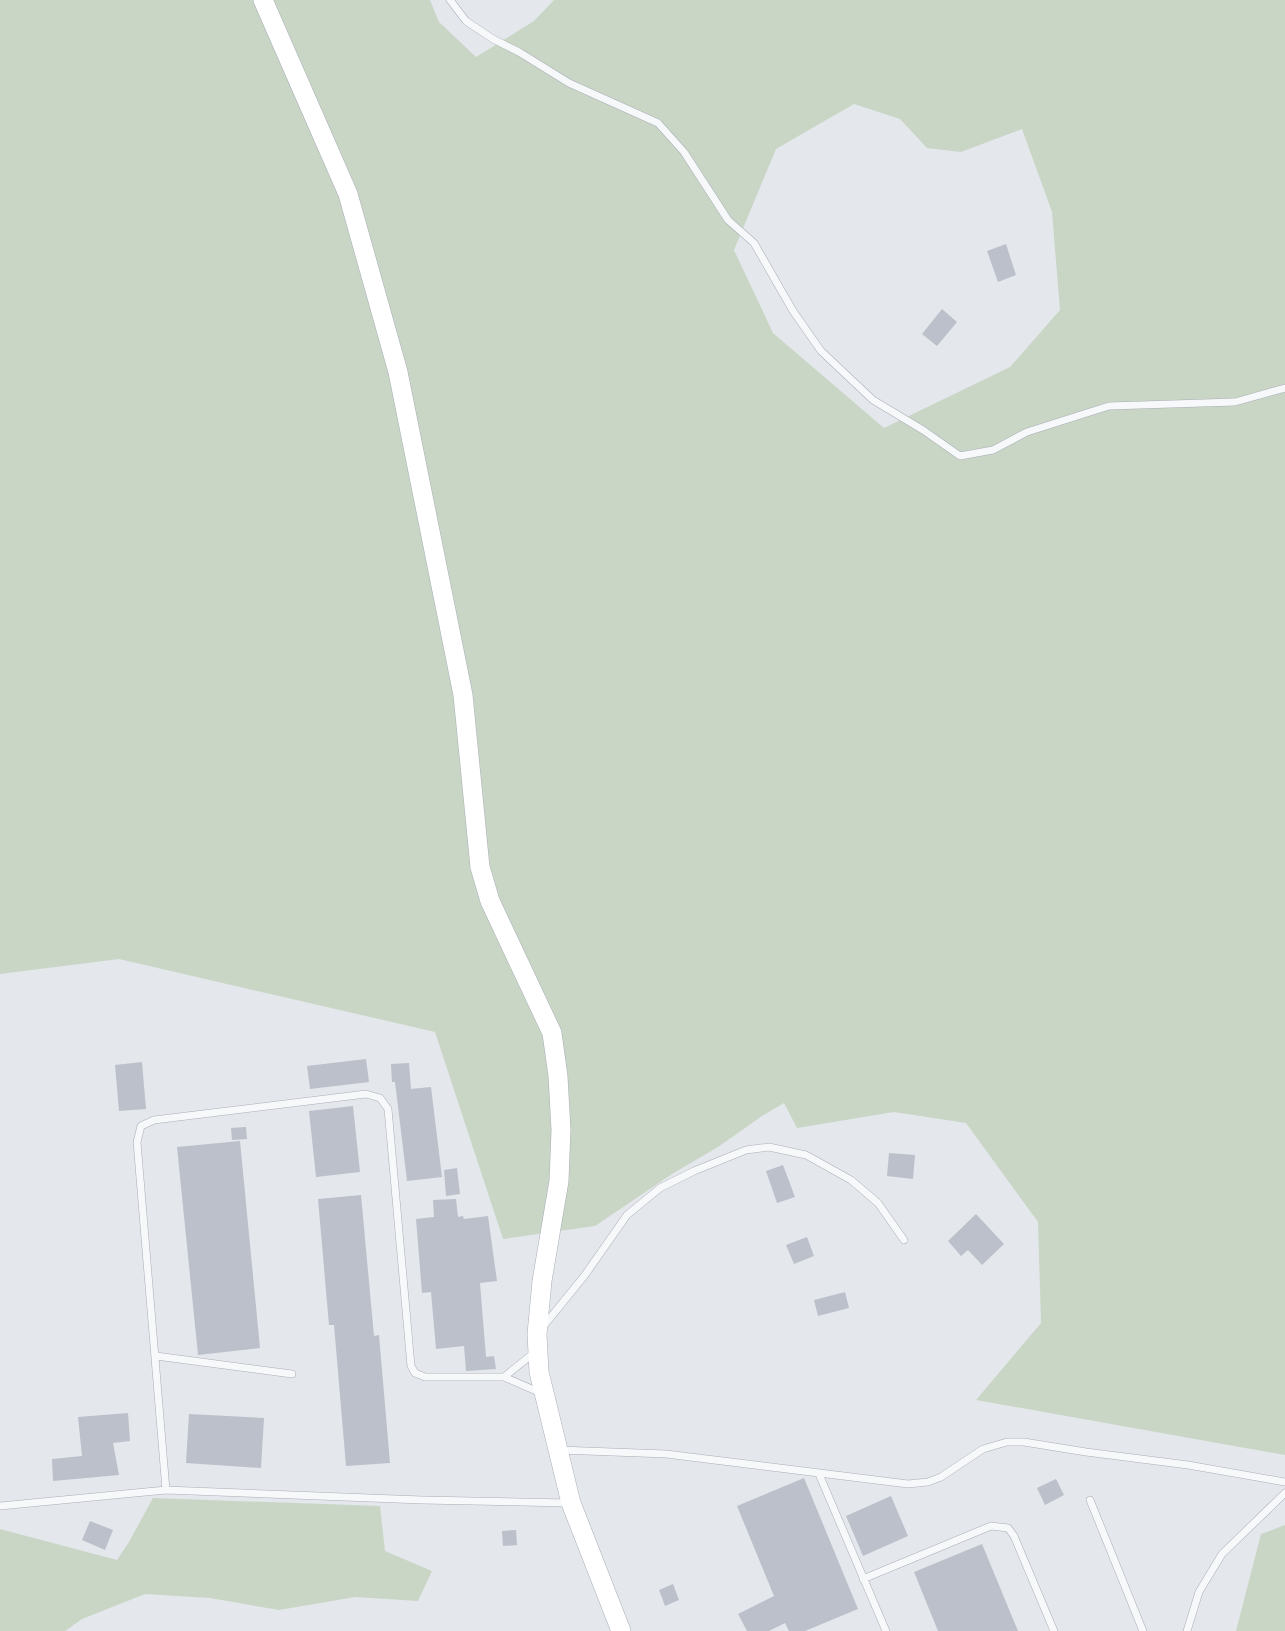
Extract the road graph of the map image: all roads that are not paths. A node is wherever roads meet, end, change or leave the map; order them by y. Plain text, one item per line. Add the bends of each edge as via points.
1 (263, 0) edge
2 (450, 0) edge
3 (1285, 388) edge
4 (904, 1240) dead end
5 (537, 1342) junction
6 (156, 1356) junction
7 (292, 1374) dead end
8 (504, 1377) junction
9 (544, 1395) junction
10 (557, 1450) junction
11 (819, 1474) junction
12 (1285, 1482) edge
13 (166, 1490) junction
14 (1285, 1493) edge
15 (1090, 1500) dead end
16 (571, 1503) junction
17 (0, 1506) edge
18 (863, 1579) junction
19 (1140, 1630) edge
20 (621, 1631) edge
21 (886, 1631) edge
22 (1054, 1631) edge
23 (1187, 1631) edge

1 - 5 main road via 348,194 398,372 463,695 480,867 490,901 552,1033 558,1076 561,1130 559,1181 542,1280
2 - 3 lane via 466,21 493,39 569,83 658,123 684,152 728,220 754,243 793,311 821,351 873,400 960,456 993,450 1027,432 1109,406 1234,402
4 - 5 lane via 878,1202 852,1180 806,1155 769,1147 746,1150 660,1188 627,1214
5 - 8 lane
5 - 9 main road
6 - 7 lane
6 - 8 lane via 137,1142 141,1126 154,1120 366,1094 380,1098 388,1109 411,1366 415,1373 425,1377
6 - 13 lane
8 - 9 lane
9 - 10 main road
10 - 11 lane via 666,1454
10 - 16 main road
11 - 12 lane via 908,1484 928,1482 941,1477 983,1449 1007,1442 1024,1442 1188,1465
11 - 18 lane
13 - 16 lane
13 - 17 lane
14 - 23 lane via 1222,1554 1199,1592
15 - 19 lane
16 - 20 main road
18 - 21 lane
18 - 22 lane via 991,1526 1003,1526 1014,1536

